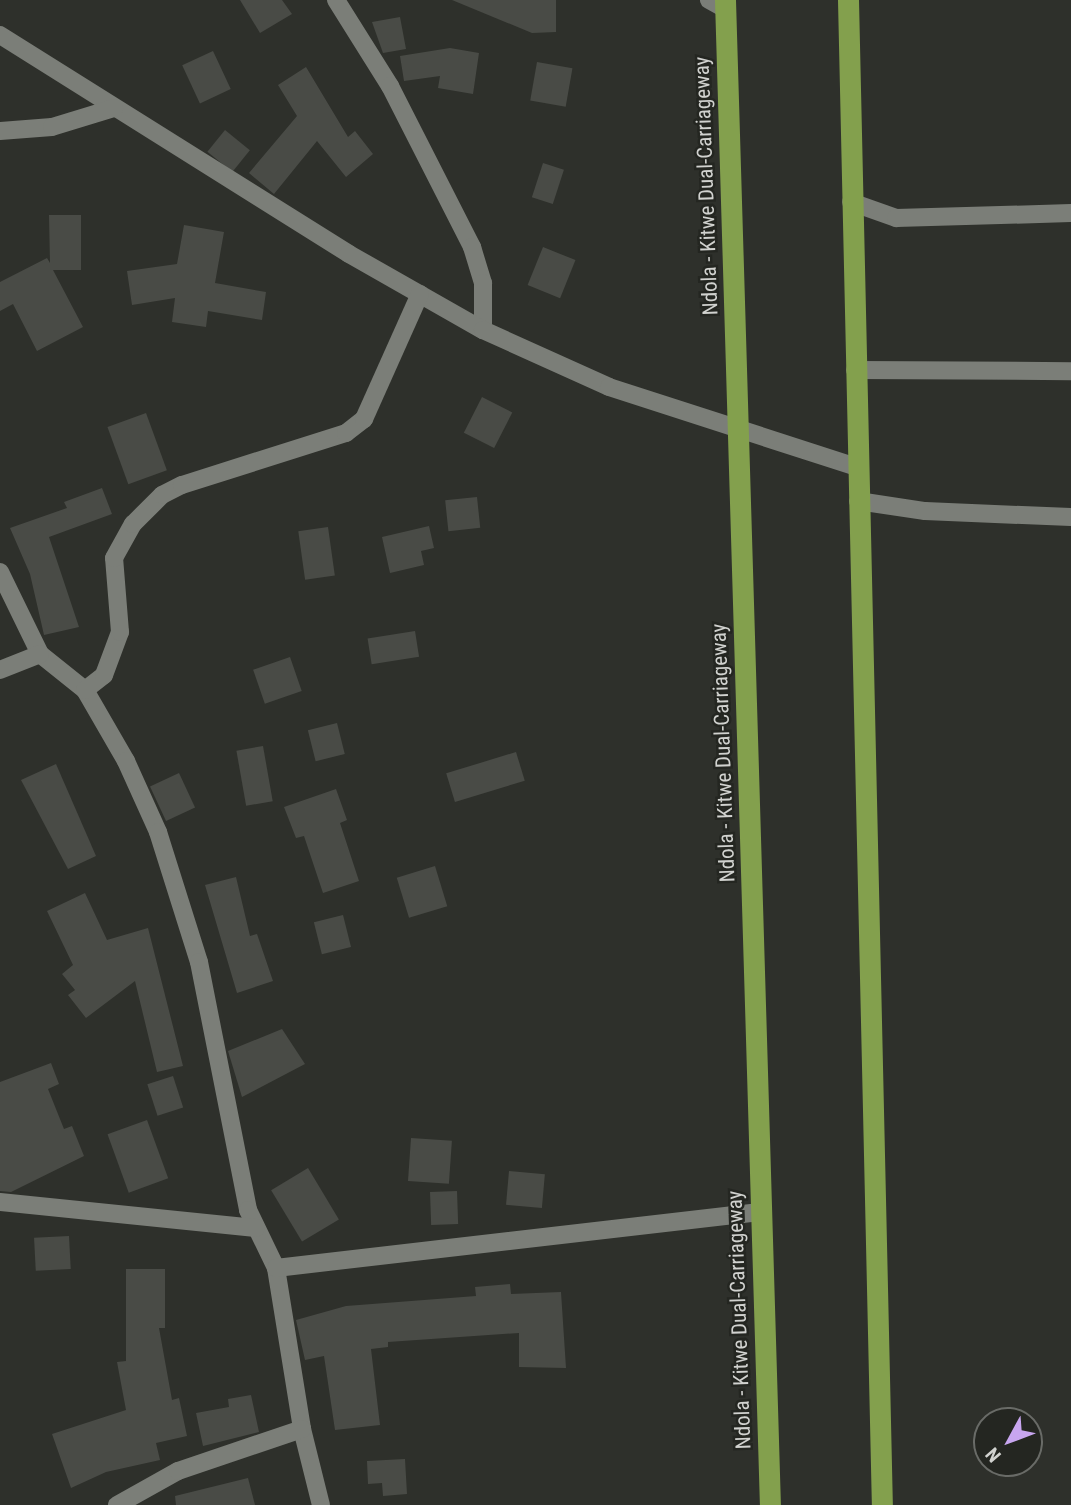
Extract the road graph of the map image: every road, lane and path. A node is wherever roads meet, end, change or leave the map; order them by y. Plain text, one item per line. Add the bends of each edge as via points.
1 (336, 0) edge
2 (848, 0) edge
3 (720, 3) edge
4 (0, 35) edge
5 (114, 108) junction
6 (0, 131) edge
7 (851, 202) junction
8 (1071, 213) edge
9 (420, 294) junction
10 (483, 330) junction
11 (855, 370) junction
12 (1071, 371) edge
13 (737, 431) junction
14 (857, 467) junction
15 (858, 501) junction
16 (1071, 517) edge
17 (0, 572) edge
18 (40, 654) junction
19 (0, 670) edge
20 (85, 690) junction
21 (0, 1202) edge
22 (760, 1212) junction
23 (256, 1228) junction
24 (276, 1268) junction
25 (302, 1429) junction
26 (117, 1505) edge
27 (321, 1505) edge
28 (770, 1505) edge
29 (882, 1505) edge

1 - 10 street via 390,86 472,247 484,283
2 - 7 highway
3 - 13 highway, Ndola - Kitwe Dual-Carriageway
4 - 5 street
5 - 6 street via 51,127
5 - 9 street
7 - 8 street via 896,218
7 - 11 highway
9 - 10 street
9 - 20 street via 364,419 346,433 182,485 162,495 133,524 114,558 120,632 104,675
10 - 13 street via 609,387
11 - 12 street
11 - 14 highway
13 - 14 street
13 - 22 highway, Ndola - Kitwe Dual-Carriageway
14 - 15 highway
15 - 16 street via 925,511
15 - 29 highway
17 - 18 street
18 - 19 street
18 - 20 street
20 - 23 street via 127,761 162,845 199,962
21 - 23 street
22 - 24 street
22 - 28 highway, Ndola - Kitwe Dual-Carriageway
23 - 24 street
24 - 25 street
25 - 26 street via 178,1471
25 - 27 street

